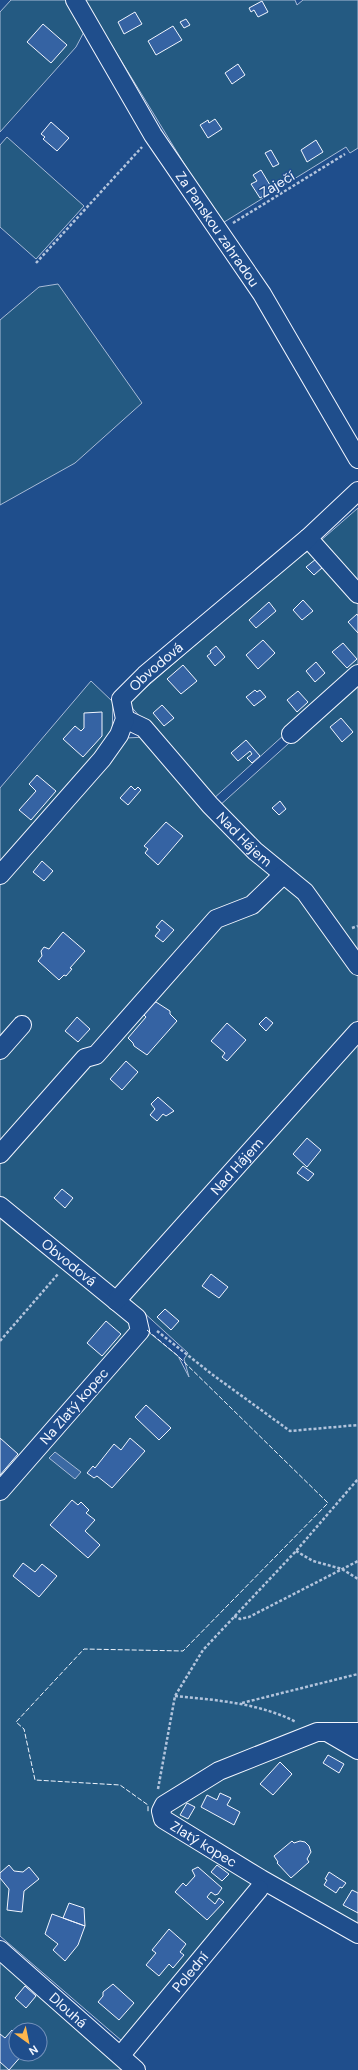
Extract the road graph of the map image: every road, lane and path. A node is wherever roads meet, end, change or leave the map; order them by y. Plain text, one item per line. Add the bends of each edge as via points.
1 (75, 0) edge
2 (153, 135) junction
3 (345, 154) dead end
4 (219, 231) junction
5 (36, 263) dead end
6 (358, 459) edge
7 (358, 491) edge
8 (308, 538) junction
9 (358, 594) edge
10 (358, 674) edge
11 (125, 719) junction
12 (291, 734) dead end
13 (0, 875) edge
14 (283, 875) junction
15 (358, 966) edge
16 (22, 1025) dead end
17 (358, 1031) edge
18 (0, 1050) edge
19 (0, 1154) edge
20 (0, 1206) edge
21 (69, 1262) junction
22 (116, 1301) junction
23 (139, 1321) junction
24 (0, 1341) edge
25 (358, 1425) edge
26 (358, 1479) edge
27 (0, 1491) edge
28 (296, 1551) junction
29 (358, 1561) edge
30 (342, 1569) junction
31 (358, 1579) edge
32 (234, 1616) junction
33 (358, 1674) edge
34 (175, 1696) junction
35 (242, 1704) junction
36 (322, 1732) junction
37 (358, 1732) edge
38 (358, 1750) edge
39 (164, 1805) junction
40 (259, 1889) dead end
41 (358, 1934) edge
42 (0, 1950) edge
43 (121, 2055) junction
44 (136, 2070) edge

1 - 2 street, Za Panskou zahradou
2 - 4 street, Za Panskou zahradou
2 - 5 path
3 - 4 path, Zaječí
4 - 6 street, Za Panskou zahradou via 262,294
7 - 8 street, Obvodová
8 - 9 street
8 - 11 street, Obvodová via 145,675 121,699
10 - 12 street
11 - 13 street via 119,735 102,759
11 - 14 street, Nad Hájem via 144,728 210,804
14 - 15 street, Nad Hájem via 306,892
14 - 19 street via 252,905 216,919 96,1055 85,1058
16 - 18 street
17 - 22 street, Nad Hájem
20 - 21 street, Obvodová
21 - 22 street, Obvodová
21 - 24 path
22 - 23 street, Obvodová
23 - 25 path via 145,1322 290,1430
23 - 27 street, Na Zlatý kopec via 140,1331
26 - 28 path
28 - 30 path via 313,1561
28 - 32 path
29 - 30 path
30 - 31 path
30 - 32 path via 249,1617 240,1619
32 - 34 path via 203,1650
33 - 35 path
34 - 35 path
34 - 39 path via 157,1791
35 - 36 path via 287,1717
36 - 37 street, Zlatý kopec
36 - 38 street
36 - 39 street, Zlatý kopec via 219,1771
39 - 41 street, Zlatý kopec via 161,1811 163,1819
40 - 43 street, Polední
42 - 43 street, Dlouhá
43 - 44 street, Dlouhá

